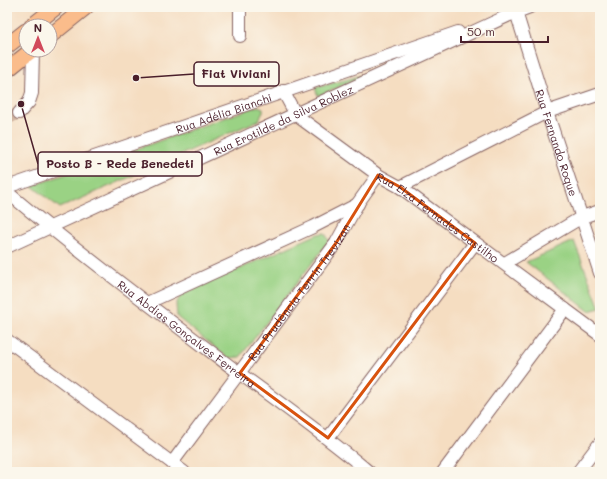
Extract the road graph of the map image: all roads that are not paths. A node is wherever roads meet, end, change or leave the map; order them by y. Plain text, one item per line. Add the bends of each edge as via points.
1 (56, 7) edge
2 (86, 7) edge
3 (240, 7) edge
4 (530, 7) edge
5 (516, 12) junction
6 (42, 18) edge
7 (58, 30) edge
8 (240, 36) dead end
9 (18, 37) edge
10 (7, 46) edge
11 (22, 58) edge
12 (32, 58) edge
13 (7, 70) edge
14 (283, 91) junction
15 (600, 94) edge
16 (547, 112) junction
17 (19, 113) tunnel mouth
18 (296, 115) junction
19 (378, 175) junction
20 (7, 187) edge
21 (400, 187) junction
22 (7, 192) edge
23 (358, 203) junction
24 (600, 211) edge
25 (582, 217) junction
26 (49, 228) junction
27 (476, 243) junction
28 (7, 247) edge
29 (505, 263) junction
30 (600, 273) edge
31 (147, 303) junction
32 (565, 309) junction
33 (598, 332) edge
34 (7, 340) edge
35 (240, 373) junction
36 (328, 438) junction
37 (600, 443) edge
38 (172, 463) junction
39 (184, 472) edge
40 (369, 472) edge
41 (443, 472) edge
42 (578, 472) edge

1 - 6 main road
2 - 7 main road
3 - 8 street
4 - 5 street, Rua Adélia Bianchi
5 - 14 street, Rua Adélia Bianchi
5 - 16 street, Rua Fernando Roque
5 - 18 street, Rua Erotilde da Silva Roblez
9 - 10 main road
11 - 13 main road
12 - 17 street via 32,93 29,102
14 - 18 street, Rua Elza Fernades Castilho
14 - 20 street, Rua Adélia Bianchi
15 - 16 street
16 - 21 street
16 - 25 street, Rua Fernando Roque
18 - 19 street, Rua Elza Fernades Castilho
18 - 26 street, Rua Erotilde da Silva Roblez
19 - 21 street, Rua Elza Fernades Castilho
19 - 23 street, Rua Prudência Terrin Trevizan
21 - 27 street, Rua Elza Fernades Castilho
22 - 26 street, Rua Abdias Gonçalves Ferreira
23 - 31 street via 313,227
23 - 35 street, Rua Prudência Terrin Trevizan via 336,243
24 - 25 street
25 - 29 street
25 - 30 street, Rua Fernando Roque
26 - 28 street, Rua Erotilde da Silva Roblez
26 - 31 street, Rua Abdias Gonçalves Ferreira
27 - 29 street, Rua Elza Fernades Castilho
27 - 36 street
29 - 32 street, Rua Elza Fernades Castilho
31 - 35 street, Rua Abdias Gonçalves Ferreira
32 - 33 street, Rua Elza Fernades Castilho
32 - 41 street
34 - 38 street
35 - 36 street, Rua Abdias Gonçalves Ferreira
35 - 38 street, Rua Prudência Terrin Trevizan
36 - 40 street, Rua Abdias Gonçalves Ferreira
37 - 42 street
38 - 39 street

